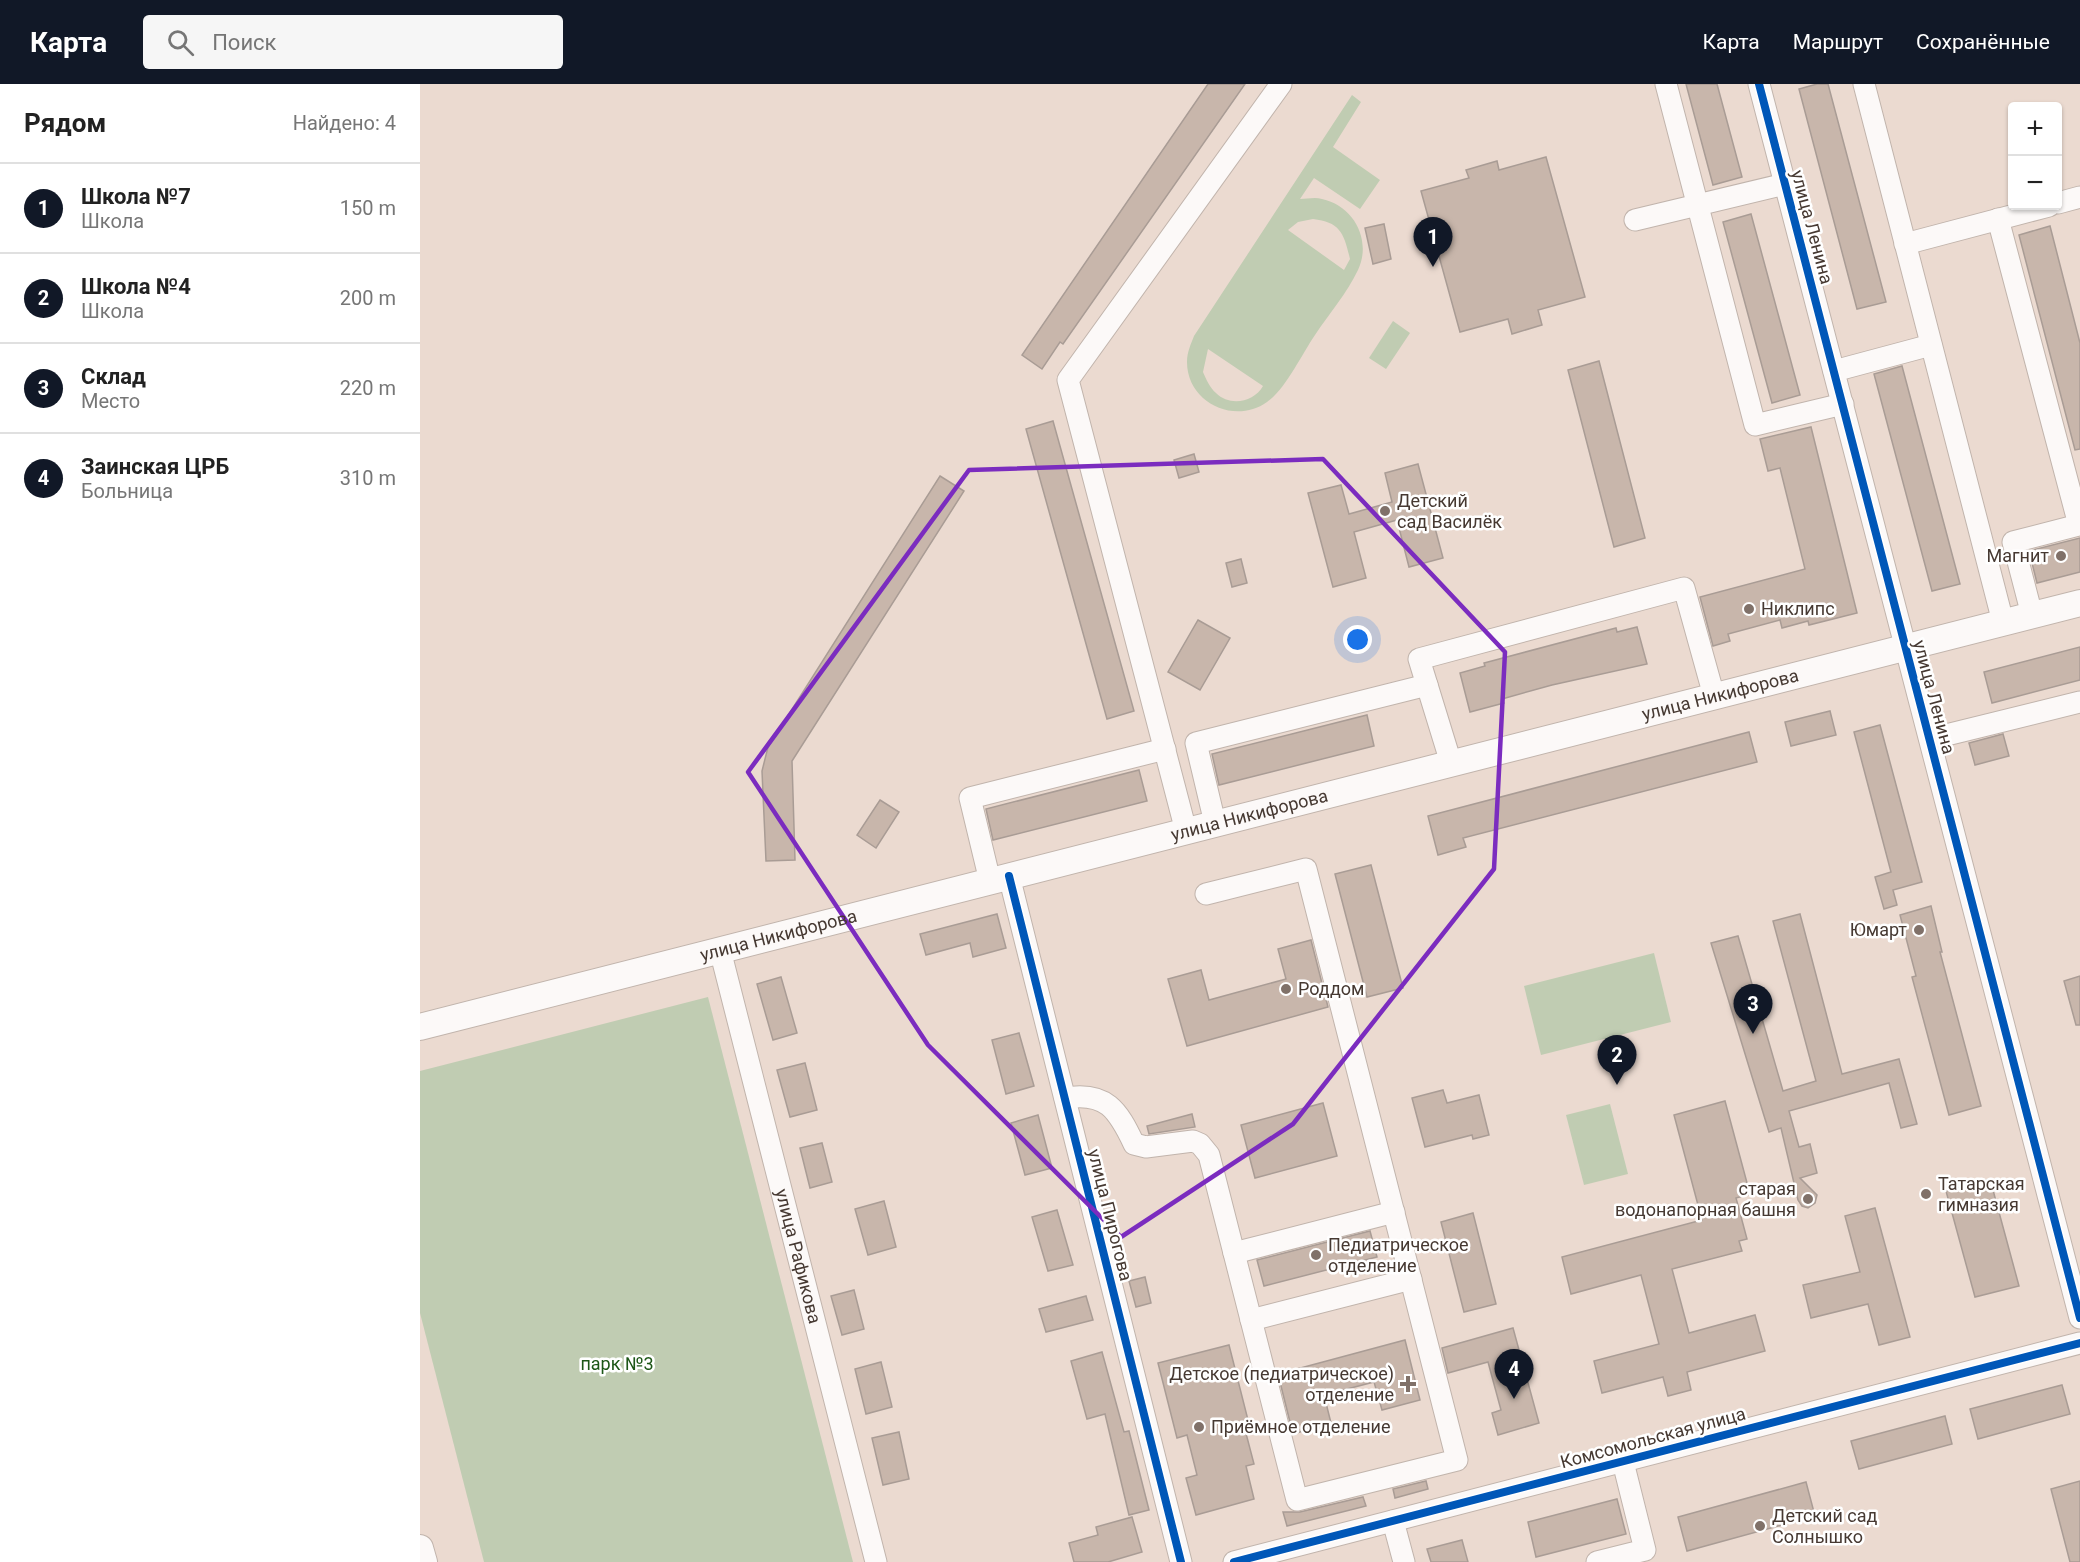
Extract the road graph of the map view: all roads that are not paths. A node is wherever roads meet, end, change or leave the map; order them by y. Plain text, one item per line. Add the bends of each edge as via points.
1 (1281, 84) edge
2 (1666, 84) edge
3 (1759, 84) edge
4 (1864, 84) edge
5 (1785, 184) junction
6 (2080, 197) edge
7 (2062, 202) edge
8 (1698, 205) junction
9 (2033, 210) edge
10 (1998, 219) junction
11 (1635, 220) dead end
12 (1905, 244) junction
13 (1931, 345) junction
14 (1834, 371) junction
15 (1843, 404) junction
16 (2080, 603) edge
17 (2032, 615) junction
18 (2003, 622) junction
19 (1906, 647) junction
20 (1427, 685) junction
21 (1714, 696) junction
22 (2080, 702) edge
23 (1930, 739) junction
24 (1164, 749) junction
25 (1451, 763) junction
26 (1215, 823) junction
27 (1186, 831) junction
28 (1000, 878) junction
29 (1206, 894) dead end
30 (720, 950) junction
31 (420, 1027) edge
32 (1065, 1098) junction
33 (1394, 1212) junction
34 (1234, 1253) junction
35 (1411, 1280) junction
36 (2080, 1318) edge
37 (1251, 1320) junction
38 (2080, 1343) edge
39 (1623, 1462) junction
40 (1393, 1521) junction
41 (420, 1548) edge
42 (1301, 1554) edge
43 (424, 1562) edge
44 (876, 1562) edge
45 (1181, 1562) edge
46 (1234, 1562) edge
47 (1404, 1562) edge
48 (1597, 1562) edge

1 - 24 street via 1068,380
2 - 8 street
3 - 5 street, улица Ленина
4 - 12 street
5 - 8 street
5 - 14 street, улица Ленина
6 - 7 street
8 - 11 street
8 - 15 street via 1755,425
9 - 10 street
10 - 12 street
10 - 17 street via 2079,525 2013,542
12 - 13 street
13 - 14 street
13 - 18 street
14 - 15 street, улица Ленина
15 - 19 street, улица Ленина
16 - 17 main road, улица Никифорова
17 - 18 main road, улица Никифорова
18 - 19 main road, улица Никифорова
19 - 21 main road, улица Никифорова
19 - 23 street, улица Ленина
20 - 21 street via 1419,659 1684,588
20 - 25 street
20 - 26 street via 1196,743
21 - 25 main road, улица Никифорова
22 - 23 street
23 - 36 street, улица Ленина
24 - 27 street
24 - 28 street, улица Пирогова via 970,798
25 - 26 main road, улица Никифорова
26 - 27 main road, улица Никифорова
27 - 28 main road, улица Никифорова
28 - 30 main road, улица Никифорова
28 - 32 street, улица Пирогова
29 - 33 street via 1306,869
30 - 31 main road, улица Никифорова
30 - 44 street, улица Рафикова
32 - 34 street via 1082,1095 1107,1103 1117,1111 1134,1144 1200,1144 1209,1155
32 - 45 street, улица Пирогова
33 - 34 street
33 - 35 street
34 - 37 street
35 - 37 street
35 - 37 street via 1457,1460 1297,1500
38 - 39 street, Комсомольская улица
39 - 40 street, Комсомольская улица
39 - 48 street via 1645,1550
40 - 42 street, Комсомольская улица
40 - 47 street
41 - 43 main road
42 - 46 street, Комсомольская улица

